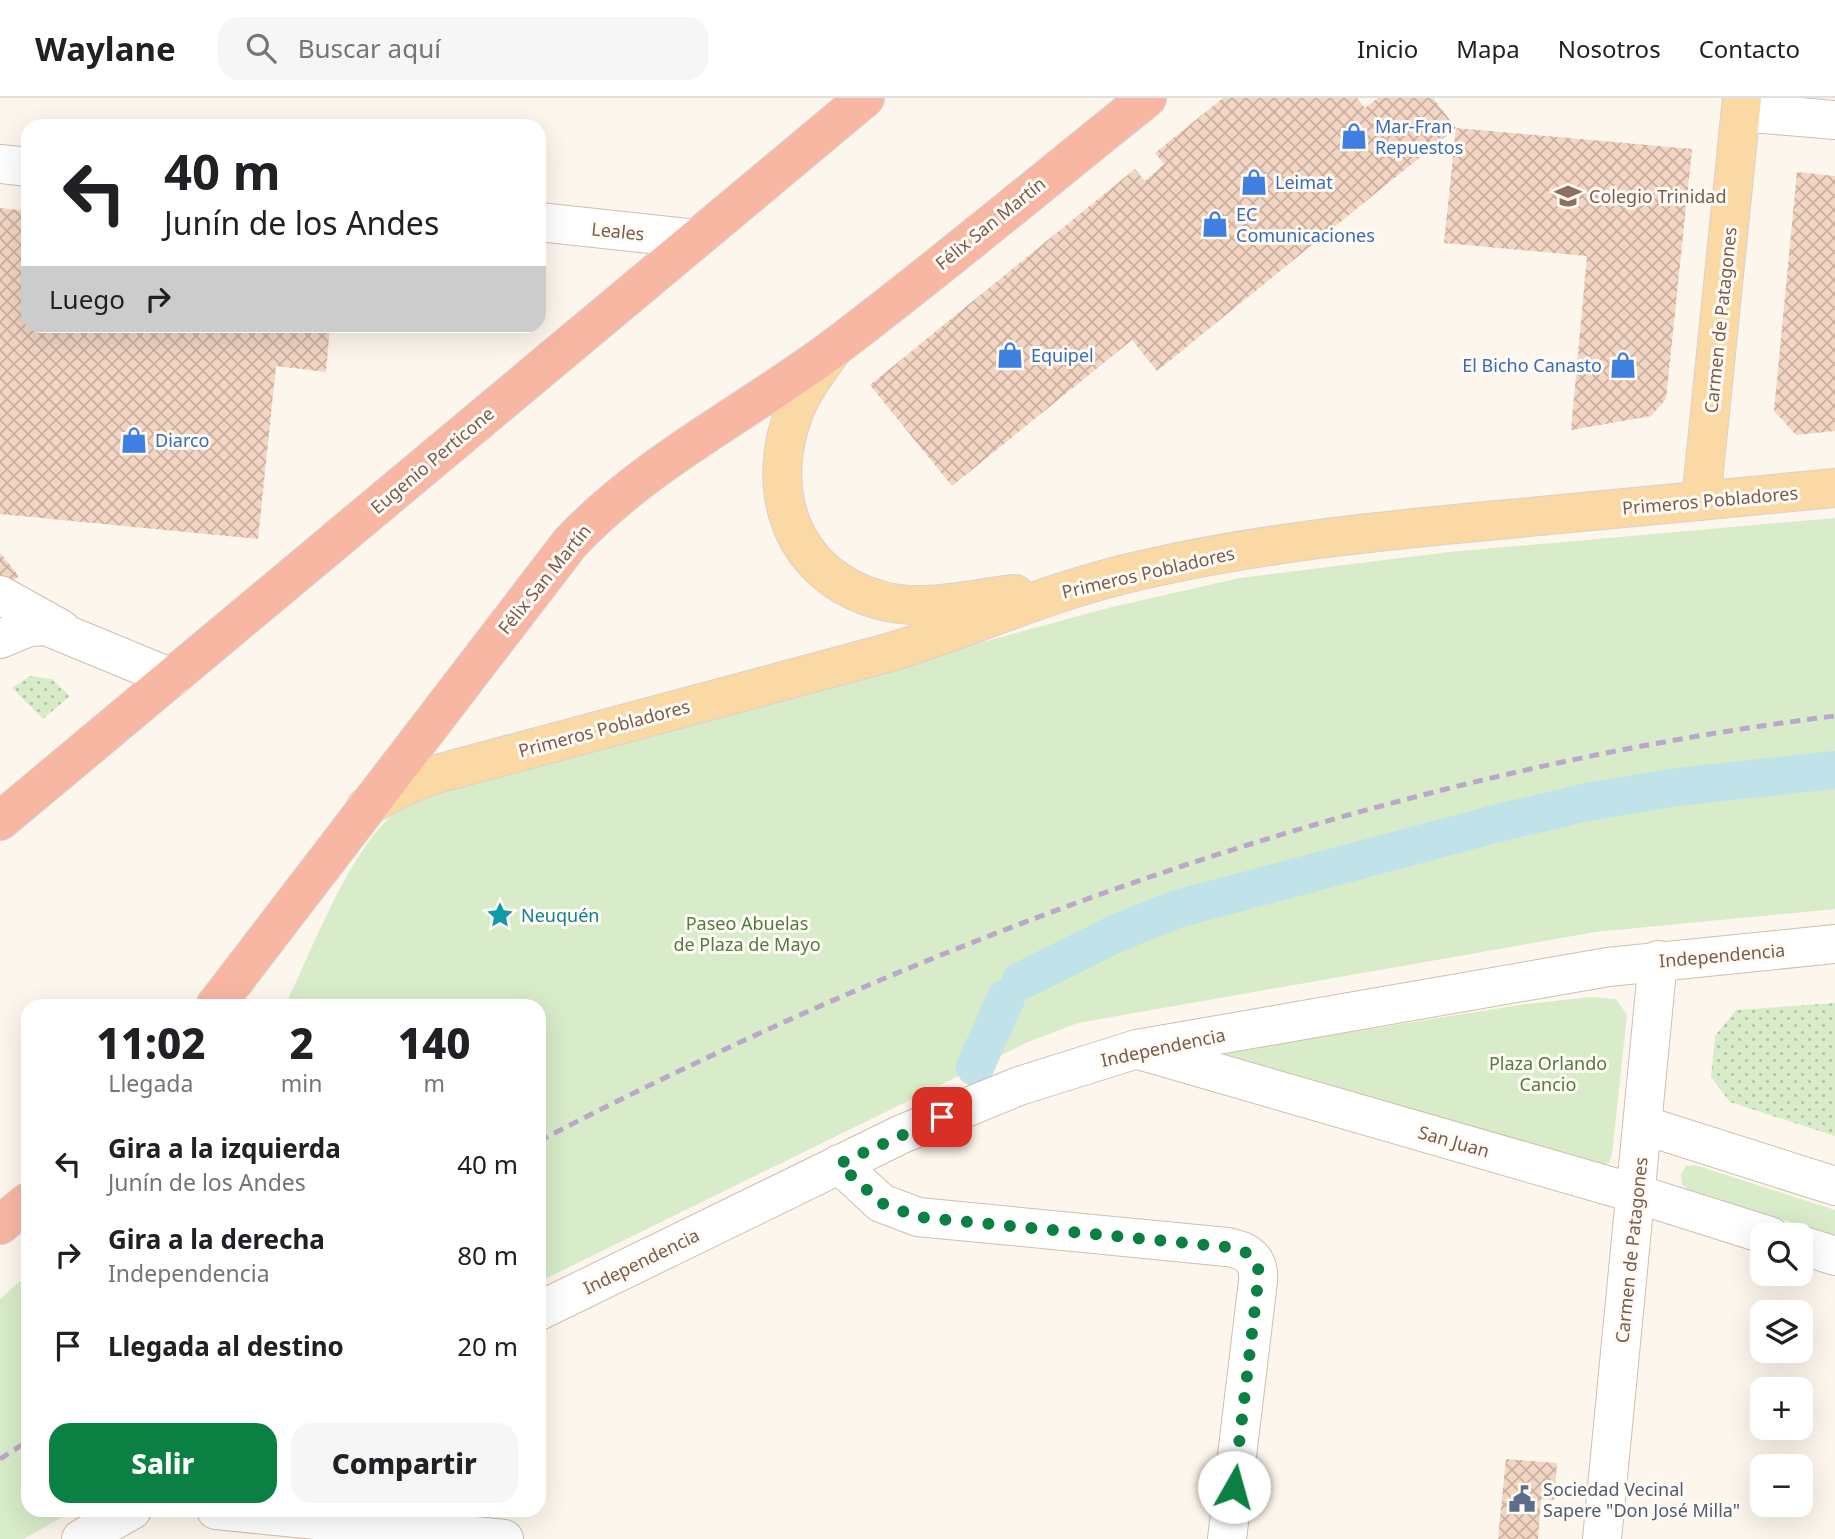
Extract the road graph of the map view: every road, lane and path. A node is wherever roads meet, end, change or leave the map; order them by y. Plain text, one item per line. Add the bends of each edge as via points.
1 (865, 98) edge
2 (1147, 98) edge
3 (1741, 105) edge
4 (1835, 120) edge
5 (0, 164) edge
6 (21, 166) edge
7 (546, 223) edge
8 (696, 239) junction
9 (834, 348) junction
10 (1835, 488) edge
11 (1701, 501) junction
12 (1066, 588) junction
13 (0, 595) edge
14 (66, 632) junction
15 (0, 639) edge
16 (172, 678) junction
17 (366, 807) junction
18 (0, 821) edge
19 (1835, 944) edge
20 (1658, 960) junction
21 (220, 999) edge
22 (1137, 1049) junction
23 (1643, 1125) junction
24 (839, 1164) junction
25 (1835, 1186) edge
26 (1637, 1194) junction
27 (21, 1208) edge
28 (0, 1225) edge
29 (1750, 1230) edge
30 (1813, 1249) edge
31 (1835, 1256) edge
32 (546, 1308) edge
33 (285, 1517) edge
34 (118, 1522) edge
35 (81, 1539) edge
36 (504, 1539) edge
37 (1227, 1539) edge
38 (1602, 1539) edge

1 - 8 highway, Eugenio Perticone
2 - 9 highway, Félix San Martín
3 - 4 street
3 - 11 main road, Carmen de Patagones
5 - 6 street
7 - 8 street, Leales
8 - 16 highway, Eugenio Perticone
9 - 12 main road, Félix San Martín via 796,407 783,462 785,508 793,534 809,556 856,590 908,606
9 - 17 highway, Félix San Martín via 639,480 592,520 570,542
10 - 11 main road, Primeros Pobladores
11 - 12 main road, Primeros Pobladores via 1293,542 1204,556
12 - 17 main road, Primeros Pobladores via 891,652 433,775
13 - 14 street
14 - 15 street via 29,627
14 - 16 street
16 - 18 highway, Eugenio Perticone
17 - 21 highway, Félix San Martín
19 - 20 street, Independencia
20 - 22 street, Independencia
20 - 23 street, Carmen de Patagones
22 - 24 street, Independencia via 961,1108
22 - 26 street, San Juan
23 - 25 street
23 - 26 street, Carmen de Patagones
24 - 32 street, Independencia
24 - 37 street via 881,1203 918,1217 1227,1247 1253,1258 1258,1280
26 - 29 street, San Juan
26 - 38 street, Carmen de Patagones
27 - 28 highway
30 - 31 street
33 - 36 street
34 - 35 street

